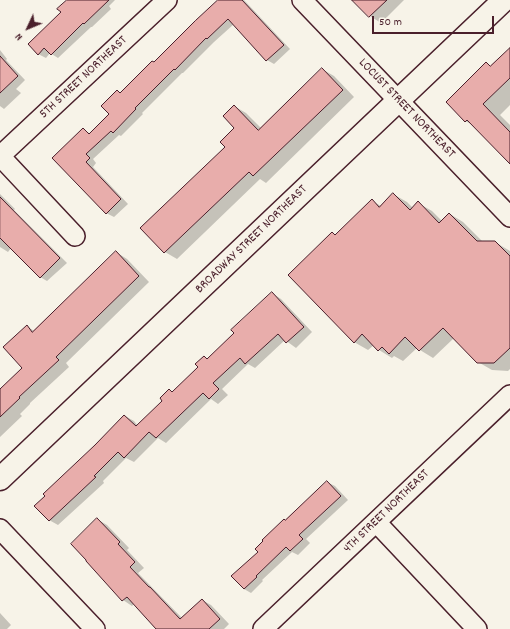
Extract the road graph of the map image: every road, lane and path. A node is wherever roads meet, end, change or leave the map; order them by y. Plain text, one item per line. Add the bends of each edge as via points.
1 (167, 0) edge
2 (302, 0) edge
3 (504, 0) edge
4 (398, 100) junction
5 (0, 156) edge
6 (510, 217) edge
7 (75, 236) dead end
8 (510, 395) edge
9 (0, 479) edge
10 (376, 522) junction
11 (0, 529) edge
12 (95, 629) edge
13 (263, 629) edge
14 (477, 629) edge

1 - 5 street, 5TH STREET NORTHEAST
2 - 4 street, LOCUST STREET NORTHEAST
3 - 4 main road, BROADWAY STREET NORTHEAST
4 - 6 street, LOCUST STREET NORTHEAST
4 - 9 main road, BROADWAY STREET NORTHEAST
5 - 7 street
8 - 10 street, 4TH STREET NORTHEAST
10 - 13 street, 4TH STREET NORTHEAST
10 - 14 street
11 - 12 street

